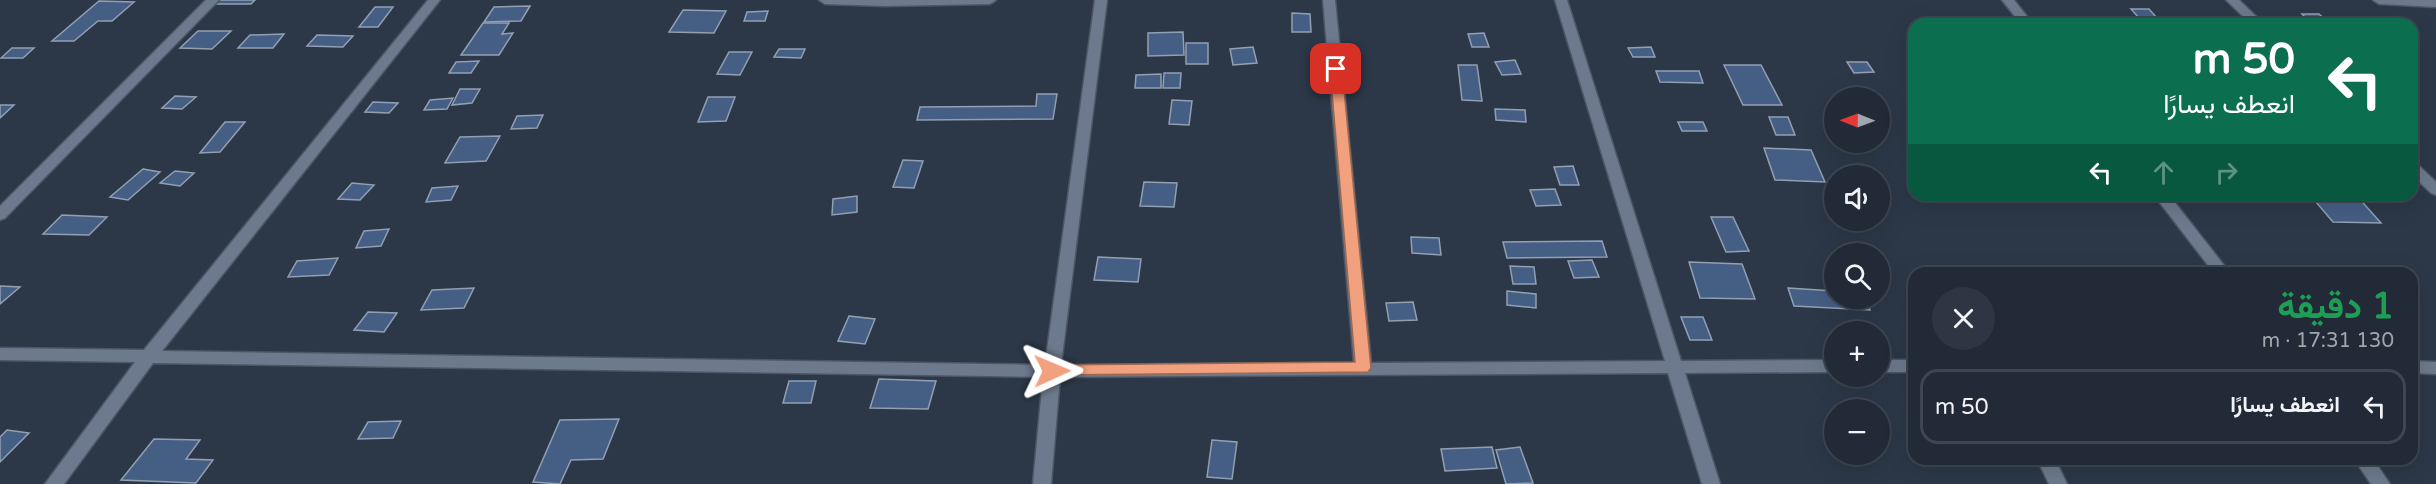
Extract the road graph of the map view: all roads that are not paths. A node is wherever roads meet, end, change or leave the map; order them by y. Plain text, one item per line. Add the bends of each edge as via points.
1 (213, 0) edge
2 (434, 0) edge
3 (825, 0) edge
4 (990, 0) edge
5 (1101, 0) edge
6 (1329, 0) edge
7 (1561, 0) edge
8 (2008, 0) edge
9 (2232, 0) edge
10 (2379, 0) edge
11 (885, 1) edge
12 (2436, 3) edge
13 (2022, 18) edge
14 (2252, 18) edge
15 (2418, 173) edge
16 (2436, 190) edge
17 (2166, 201) edge
18 (0, 215) edge
19 (2217, 267) edge
20 (0, 354) edge
21 (147, 357) junction
22 (1673, 366) junction
23 (1824, 366) edge
24 (1890, 366) edge
25 (1908, 366) edge
26 (1363, 368) junction
27 (2418, 368) edge
28 (2436, 368) edge
29 (1052, 371) junction
30 (2049, 465) edge
31 (2367, 465) edge
32 (54, 484) edge
33 (1042, 484) edge
34 (1711, 484) edge
35 (2058, 484) edge
36 (2381, 484) edge

1 - 18 street
2 - 21 street
3 - 11 street
4 - 11 street
5 - 29 street
6 - 26 street
7 - 22 street
8 - 13 street
9 - 14 street
10 - 12 street
15 - 16 street
17 - 19 street
20 - 21 street
21 - 29 street
21 - 32 street
22 - 23 street
22 - 26 street
22 - 34 street
24 - 25 street
26 - 29 street
27 - 28 street
29 - 33 street
30 - 35 street
31 - 36 street

